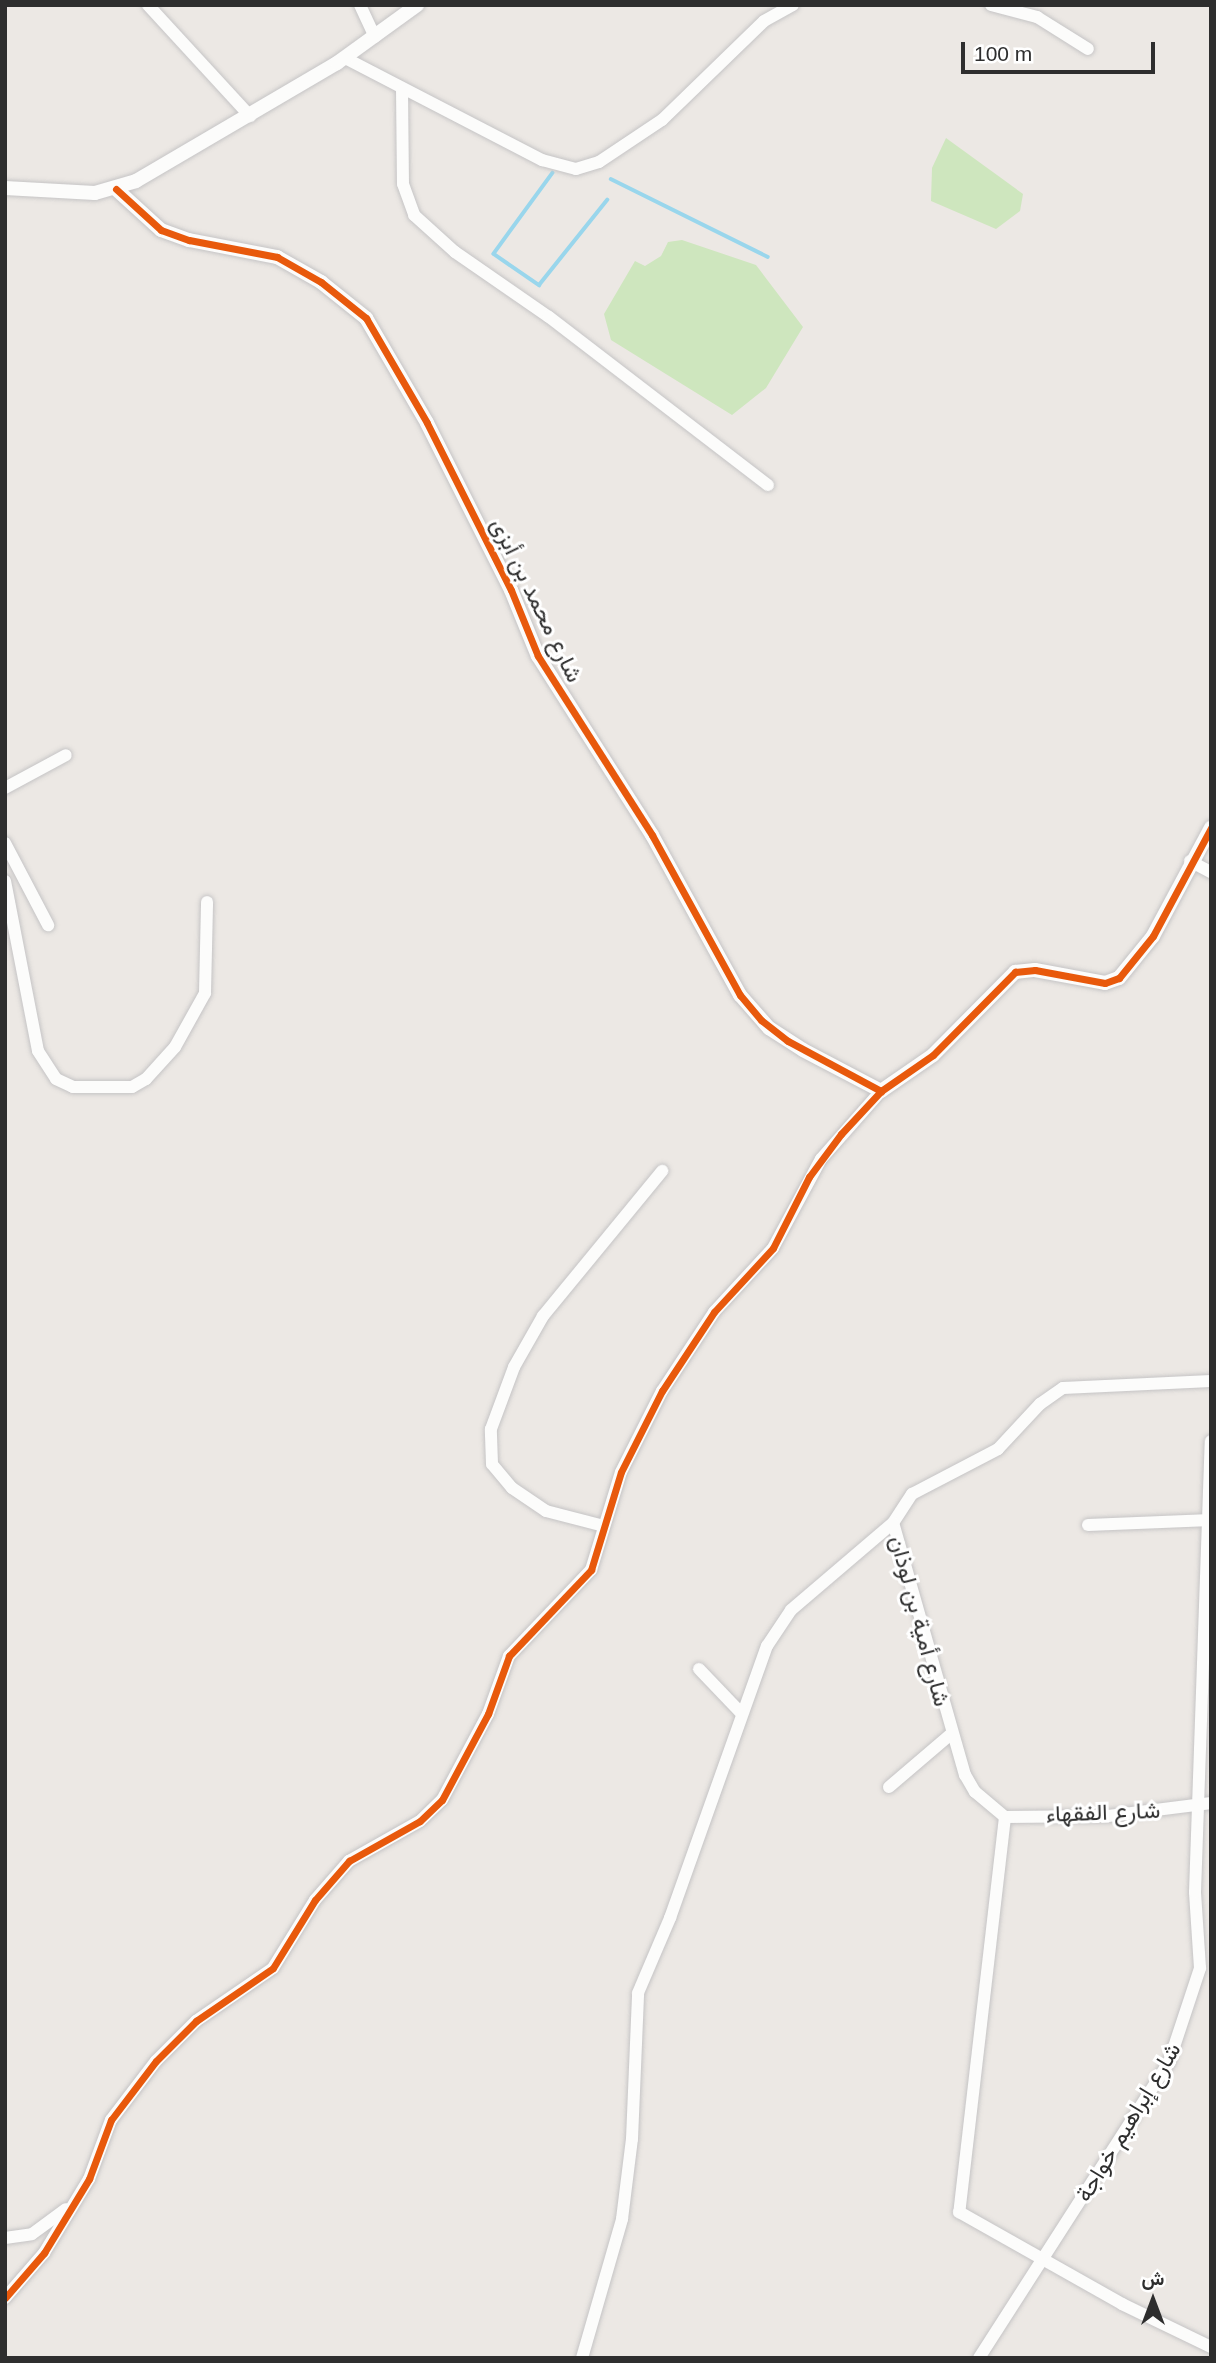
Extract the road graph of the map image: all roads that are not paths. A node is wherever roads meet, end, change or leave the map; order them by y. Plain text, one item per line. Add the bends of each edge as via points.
1 (148, 5) edge
2 (360, 5) edge
3 (417, 5) edge
4 (793, 5) edge
5 (991, 5) edge
6 (375, 37) junction
7 (1088, 49) dead end
8 (345, 58) junction
9 (402, 89) junction
10 (250, 116) junction
11 (5, 188) edge
12 (116, 190) junction
13 (768, 485) dead end
14 (66, 755) dead end
15 (5, 788) edge
16 (1211, 828) edge
17 (5, 843) edge
18 (1190, 861) junction
19 (1211, 872) edge
20 (5, 881) edge
21 (207, 902) dead end
22 (48, 925) dead end
23 (881, 1091) junction
24 (662, 1171) dead end
25 (1211, 1381) edge
26 (1211, 1441) edge
27 (1210, 1520) edge
28 (893, 1522) junction
29 (1088, 1525) dead end
30 (604, 1526) junction
31 (1208, 1660) edge
32 (699, 1669) dead end
33 (742, 1714) junction
34 (951, 1734) junction
35 (889, 1787) dead end
36 (1205, 1803) edge
37 (1005, 1817) junction
38 (1205, 1939) edge
39 (71, 2204) junction
40 (5, 2238) edge
41 (1044, 2260) junction
42 (7, 2293) edge
43 (1211, 2347) edge
44 (582, 2358) edge
45 (979, 2358) edge

1 - 10 street
2 - 6 street
3 - 6 street
4 - 9 street via 764,21 662,120 586,167 565,168 542,160
5 - 7 street via 1037,17
6 - 8 street
8 - 9 street
8 - 10 street
9 - 13 street via 402,184 423,225
10 - 12 street
11 - 12 street via 67,195
12 - 23 street, شارع محمد بن أبزى via 161,230 277,257 321,282 366,318 428,423 511,590 538,656 652,835 740,995 761,1020 788,1041
14 - 15 street
16 - 18 street
17 - 22 street
18 - 19 street
18 - 23 street via 1153,936 1119,978 1105,983 1035,970 1015,972 933,1055
20 - 21 street via 38,1051 56,1079 73,1087 132,1087 146,1080 175,1047 205,993
23 - 30 street via 821,1159 773,1248 714,1312 691,1346 630,1451
24 - 30 street via 542,1317 514,1367 491,1429 492,1464 512,1488 545,1511
25 - 28 street, شارع أمية بن لوذان via 1063,1388 1040,1404 998,1449 912,1494
26 - 27 street, شارع إبراهيم خواجة
27 - 29 street
27 - 31 street, شارع إبراهيم خواجة
28 - 33 street via 806,1596 778,1627
28 - 34 street, شارع أمية بن لوذان
30 - 39 street via 586,1579 509,1656 488,1714 442,1800 420,1821 349,1861 315,1900 273,1968 196,2021 167,2049 111,2120 89,2179
31 - 36 street, شارع إبراهيم خواجة
32 - 33 street
33 - 44 street via 670,1918 638,1993 632,2139 624,2207
34 - 35 street
34 - 37 street, شارع أمية بن لوذان via 969,1783
36 - 37 street, شارع الفقهاء via 1108,1816
36 - 38 street, شارع إبراهيم خواجة via 1195,1892
37 - 41 street via 959,2212
38 - 41 street, شارع إبراهيم خواجة via 1169,2063
39 - 40 street via 41,2230
39 - 42 street via 44,2253
41 - 43 street
41 - 45 street, شارع إبراهيم خواجة

